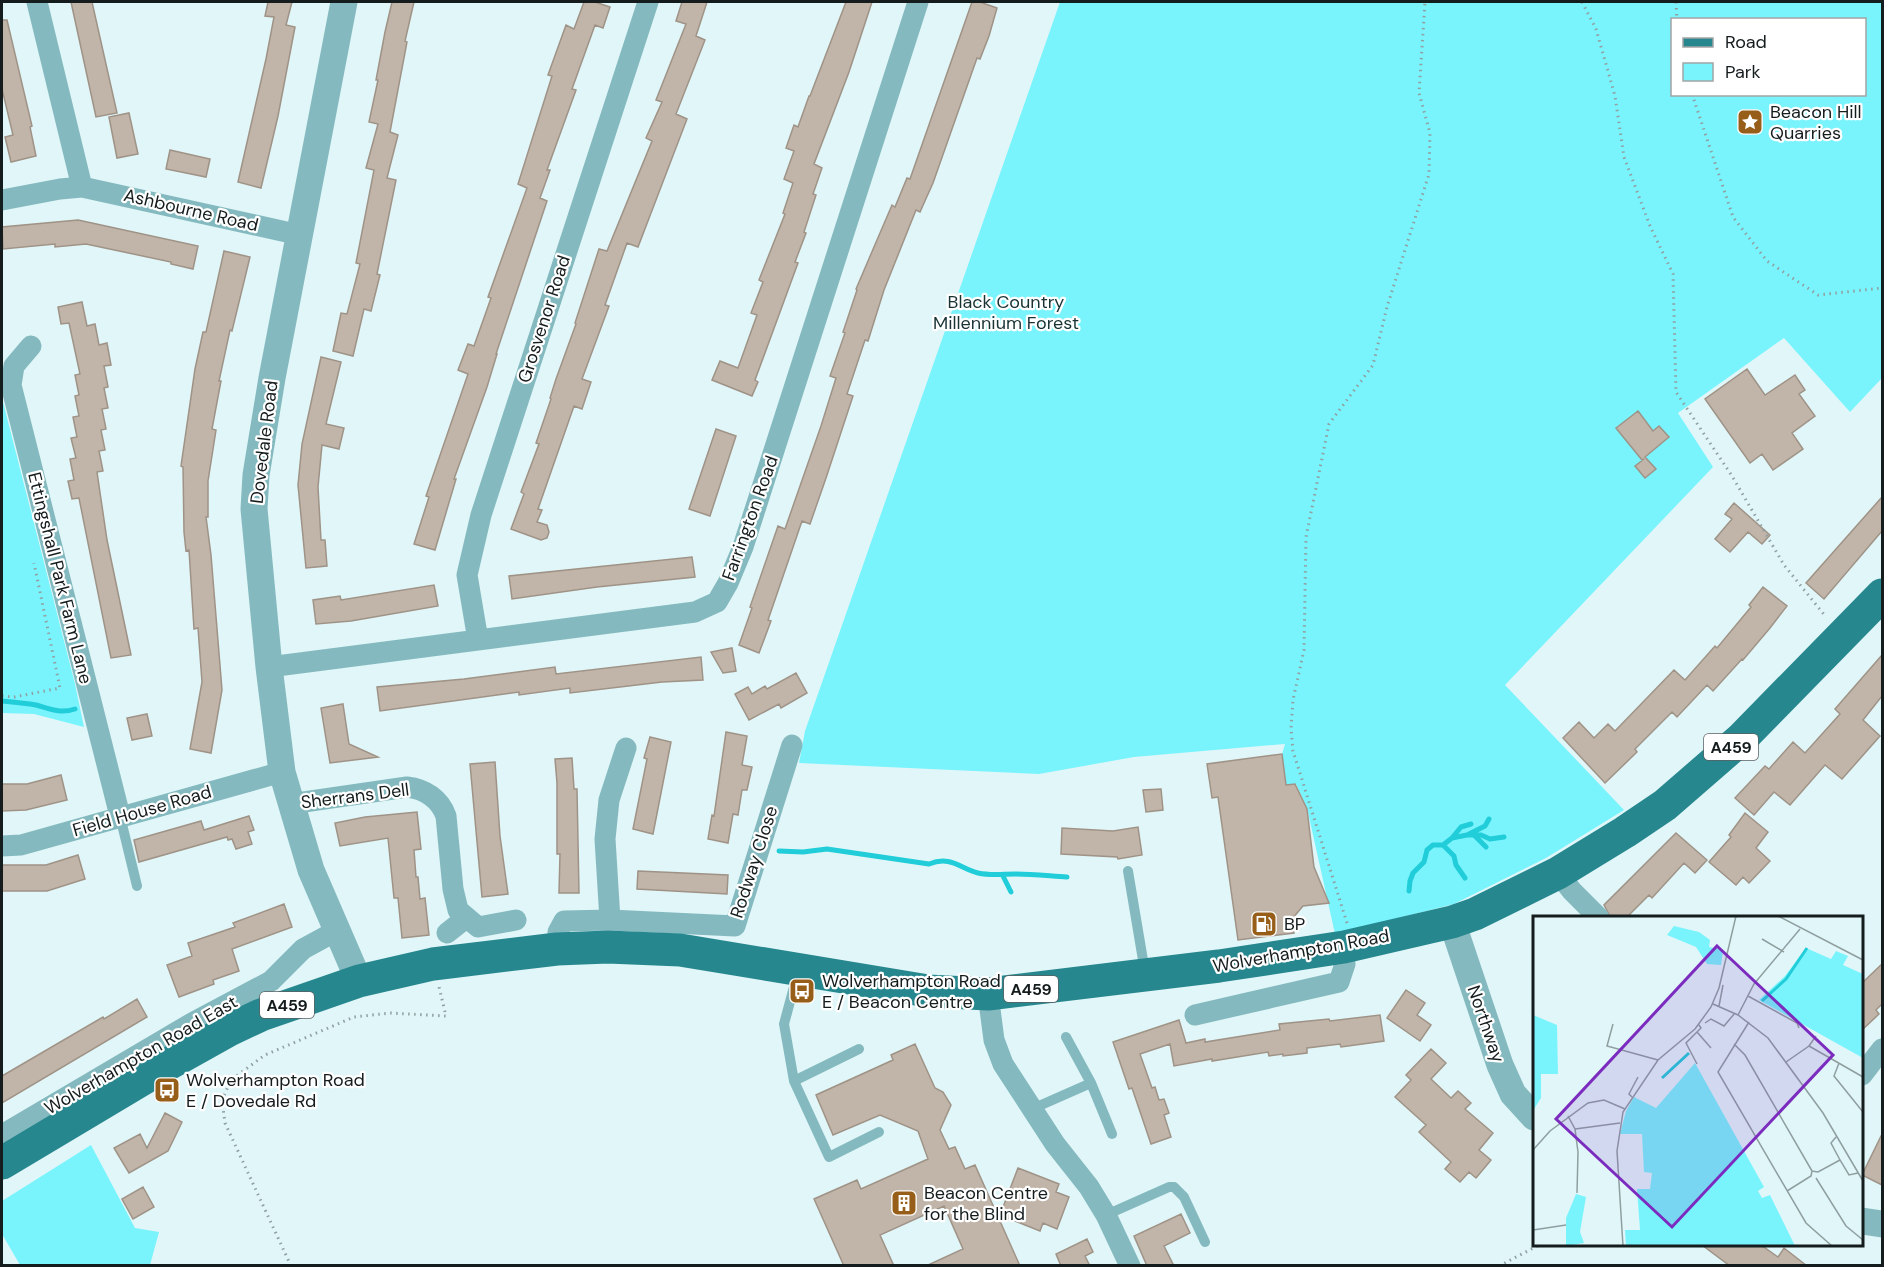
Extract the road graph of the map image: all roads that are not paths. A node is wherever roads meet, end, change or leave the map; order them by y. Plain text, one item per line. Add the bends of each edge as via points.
1 (38, 2) edge
2 (344, 2) edge
3 (648, 2) edge
4 (918, 2) edge
5 (82, 187) junction
6 (2, 200) edge
7 (300, 235) junction
8 (31, 346) dead end
9 (1882, 595) edge
10 (478, 640) junction
11 (269, 667) junction
12 (792, 745) dead end
13 (626, 748) dead end
14 (282, 772) junction
15 (290, 804) junction
16 (120, 816) junction
17 (2, 846) edge
18 (1128, 871) dead end
19 (1558, 873) junction
20 (136, 886) dead end
21 (1597, 916) edge
22 (466, 918) junction
23 (516, 920) dead end
24 (1452, 922) junction
25 (336, 931) junction
26 (447, 933) dead end
27 (609, 934) junction
28 (1349, 946) junction
29 (799, 969) junction
30 (1145, 975) junction
31 (359, 981) junction
32 (988, 994) junction
33 (1195, 1015) dead end
34 (1066, 1037) dead end
35 (859, 1049) dead end
36 (1882, 1049) edge
37 (1863, 1073) edge
38 (794, 1081) junction
39 (1091, 1083) junction
40 (1032, 1109) junction
41 (1533, 1116) edge
42 (879, 1132) dead end
43 (1112, 1134) dead end
44 (2, 1135) edge
45 (2, 1163) edge
46 (1106, 1215) junction
47 (1863, 1221) edge
48 (1882, 1224) edge
49 (1205, 1242) dead end
50 (1130, 1266) edge

1 - 5 street
2 - 7 street, Dovedale Road
3 - 10 street, Grosvenor Road via 478,525 467,575
4 - 10 street, Farrington Road via 743,548 717,602 695,612
5 - 6 street, Ashbourne Road
5 - 7 street, Ashbourne Road
7 - 11 street, Dovedale Road via 256,475 254,509
8 - 16 street, Ettingshall Park Farm Lane via 14,366 11,386
9 - 19 main road, Wolverhampton Road / A459 via 1741,739 1665,805
10 - 11 street, Farrington Road
11 - 14 street, Dovedale Road
12 - 27 street, Rodway Close via 735,926
13 - 27 street via 609,800 605,839
14 - 15 street, Dovedale Road
14 - 16 street, Field House Road
15 - 22 street, Sherrans Dell via 407,787 427,792 446,816 453,889 458,910
15 - 25 street, Dovedale Road
16 - 17 street, Field House Road via 21,845
16 - 20 lane
18 - 30 lane
19 - 21 street
19 - 24 main road, Wolverhampton Road / A459
22 - 23 street via 478,927
22 - 26 street
24 - 28 main road, Wolverhampton Road / A459
24 - 41 street, Northway via 1500,1065 1513,1094
25 - 31 street, Dovedale Road
25 - 44 street, Wolverhampton Road East via 303,949 271,981
27 - 29 main road, Wolverhampton Road / A459
27 - 31 main road, Wolverhampton Road East / A459 via 557,950 433,964
28 - 30 main road, Wolverhampton Road / A459
28 - 33 street via 1339,982
29 - 32 main road, Wolverhampton Road / A459 via 928,991
29 - 38 lane via 784,1024
30 - 32 main road, Wolverhampton Road / A459
31 - 45 main road, Wolverhampton Road East / A459 via 229,1030
32 - 40 street via 994,1040 1003,1064
34 - 39 lane
35 - 38 lane
36 - 37 street
38 - 42 lane via 829,1157
39 - 40 lane
39 - 43 lane
40 - 46 street
46 - 49 lane via 1173,1186 1184,1197
46 - 50 street
47 - 48 street

